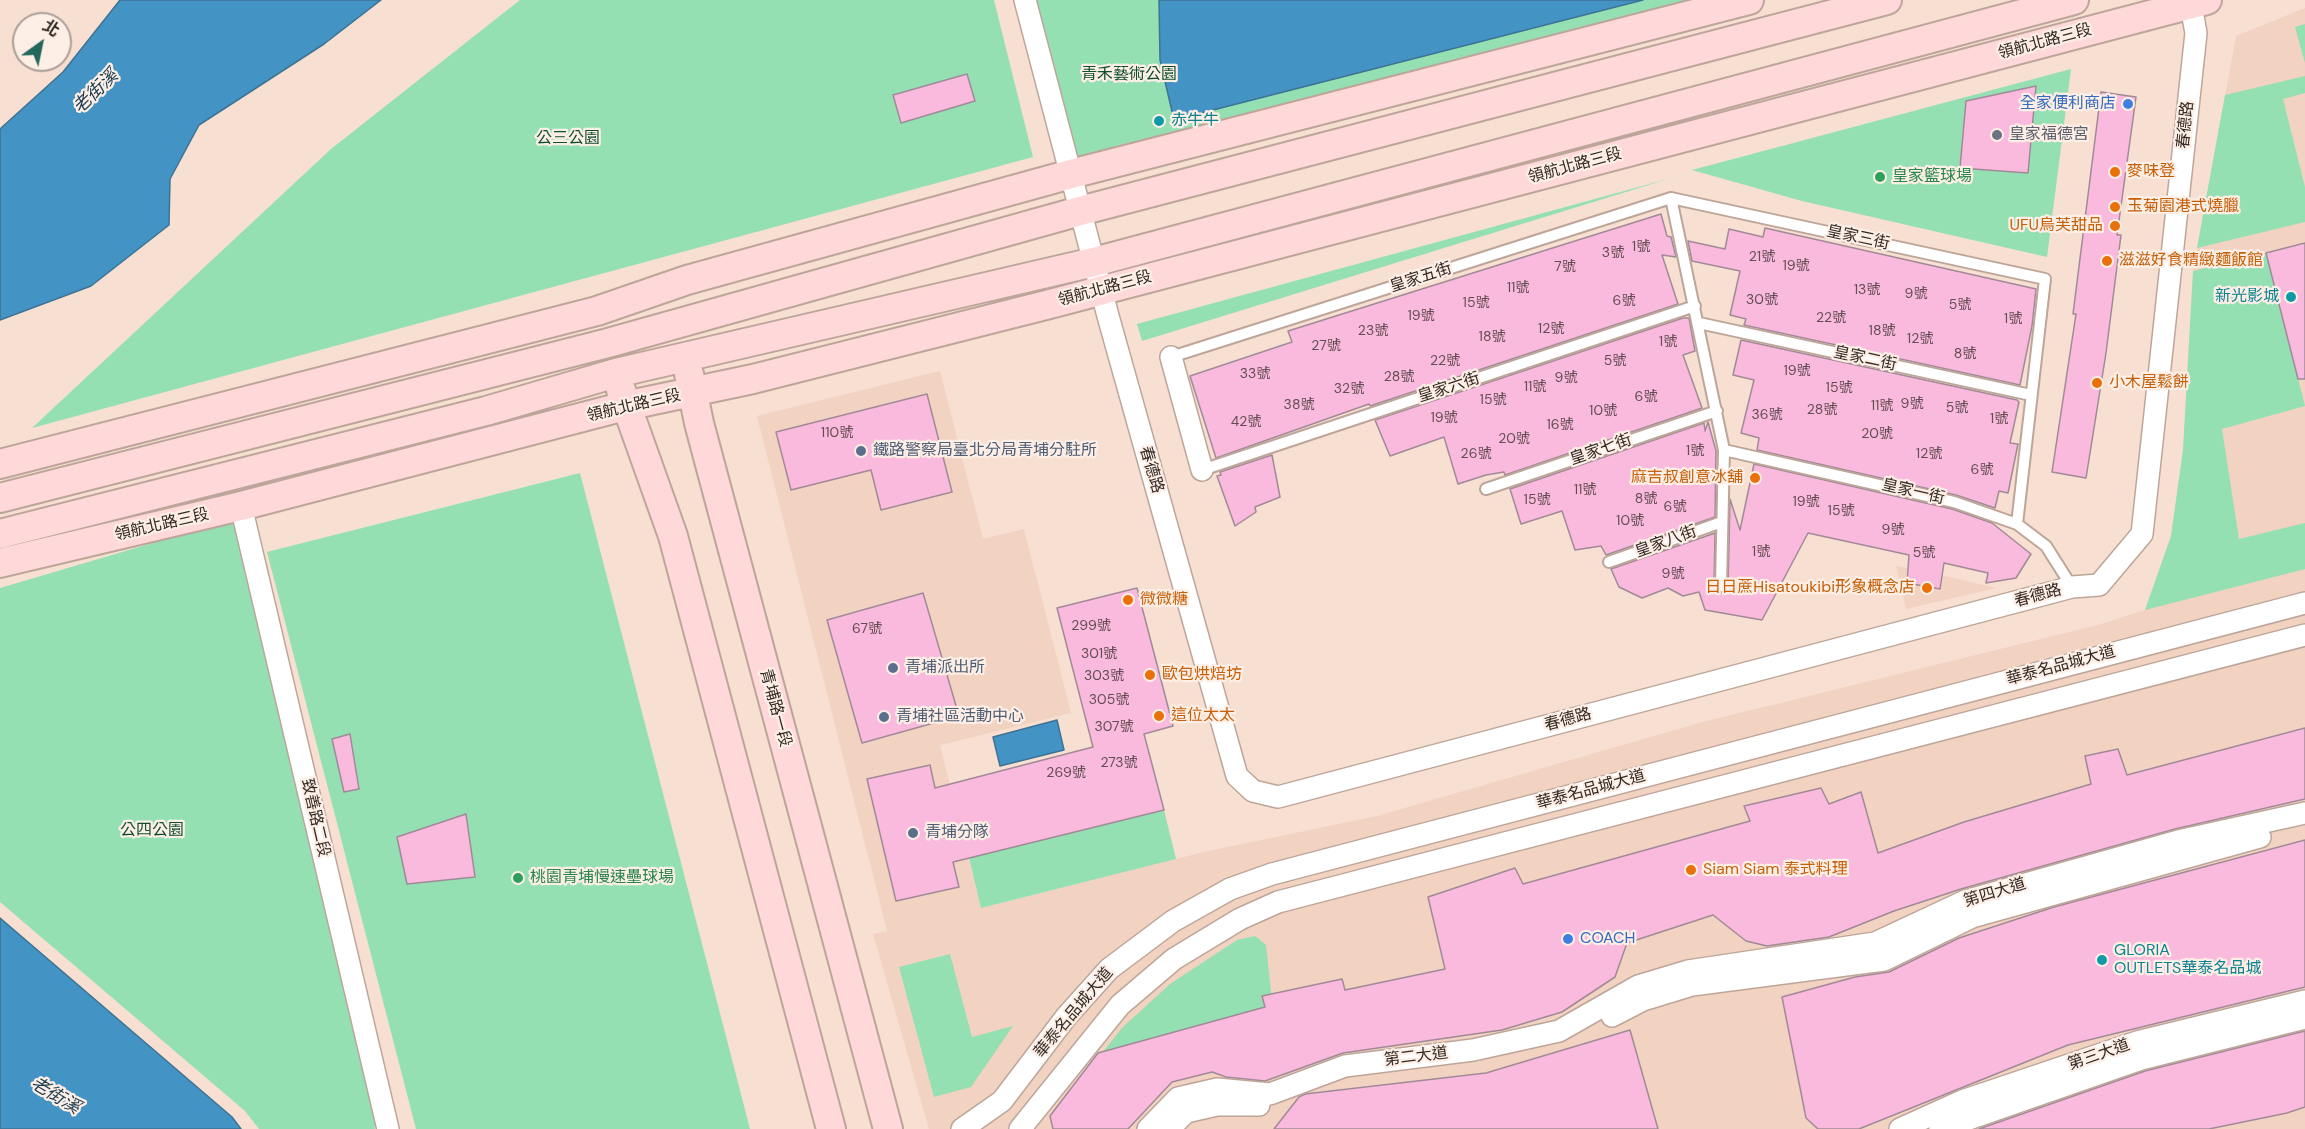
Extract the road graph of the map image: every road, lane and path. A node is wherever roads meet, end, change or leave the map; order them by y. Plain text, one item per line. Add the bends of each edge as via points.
1 (1025, 0) edge
2 (1749, 0) edge
3 (1887, 0) edge
4 (2074, 0) edge
5 (2196, 1) edge
6 (1071, 174) junction
7 (1671, 198) junction
8 (1080, 211) junction
9 (1094, 262) junction
10 (669, 286) junction
11 (1101, 291) junction
12 (1695, 306) junction
13 (597, 311) junction
14 (679, 323) junction
15 (1699, 323) junction
16 (608, 343) junction
17 (685, 357) junction
18 (1171, 357) joint
19 (616, 373) junction
20 (692, 392) junction
21 (2031, 395) junction
22 (625, 406) junction
23 (1717, 411) junction
24 (1725, 450) junction
25 (0, 464) edge
26 (1202, 470) joint
27 (1486, 489) dead end
28 (0, 498) edge
29 (241, 506) junction
30 (1722, 522) junction
31 (2017, 524) junction
32 (0, 534) edge
33 (1609, 562) dead end
34 (0, 563) edge
35 (1721, 586) dead end
36 (2072, 587) junction
37 (2305, 603) edge
38 (2305, 635) edge
39 (2305, 813) edge
40 (2305, 826) edge
41 (1690, 978) junction
42 (2305, 1000) edge
43 (2305, 1018) edge
44 (388, 1129) edge
45 (831, 1129) edge
46 (888, 1129) edge
47 (962, 1129) edge
48 (1020, 1129) edge
49 (1148, 1129) edge
50 (1168, 1129) edge
51 (1900, 1129) edge
52 (1940, 1129) edge

1 - 6 street, 春德路
2 - 6 main road
3 - 8 main road
4 - 9 main road, 領航北路三段
5 - 11 main road, 領航北路三段
5 - 36 street, 春德路 via 2196,33 2142,534 2099,585
6 - 8 street, 春德路
6 - 10 main road
7 - 12 lane
7 - 18 lane, 皇家五街
7 - 21 lane, 皇家三街 via 2044,279
8 - 9 street, 春德路
8 - 14 main road
9 - 11 street, 春德路
9 - 17 main road, 領航北路三段
10 - 13 main road
10 - 14 main road, 青埔路一段
11 - 20 main road, 領航北路三段
11 - 36 street, 春德路 via 1237,776 1252,791 1278,797
12 - 15 lane
12 - 26 lane, 皇家六街
13 - 16 main road
13 - 25 main road
14 - 16 main road
14 - 17 main road, 青埔路一段
15 - 21 lane, 皇家二街
15 - 23 lane
16 - 19 main road
16 - 28 main road
17 - 19 main road, 領航北路三段
17 - 20 main road, 青埔路一段
18 - 26 street
19 - 22 main road
19 - 32 main road, 領航北路三段 via 486,411
20 - 22 main road, 領航北路三段
20 - 46 main road, 青埔路一段
21 - 31 lane
22 - 29 main road, 領航北路三段
22 - 45 main road via 673,536
23 - 24 lane
23 - 27 lane, 皇家七街
24 - 30 lane
24 - 31 lane, 皇家一街 via 1954,502
29 - 34 main road, 領航北路三段
29 - 44 street, 致善路二段
30 - 33 lane, 皇家八街
30 - 35 lane
31 - 36 lane, 皇家一街 via 2046,546
37 - 47 street, 華泰名品城大道 via 1272,874 1230,889 1173,921 1109,969 1066,1017 1002,1101
38 - 48 street, 華泰名品城大道 via 1278,902 1240,919 1174,959 1120,1005
39 - 41 street, 第四大道 via 2178,841 1965,901 1875,943
40 - 41 street, 第四大道 via 1972,917 1884,960
41 - 49 street, 第二大道 via 1638,986 1559,1031 1473,1050 1345,1066 1270,1094 1217,1089 1178,1098
41 - 50 street, 第二大道 via 1566,1041 1481,1062 1352,1078 1275,1106 1217,1105 1186,1112
42 - 51 street, 第三大道 via 2137,1042 1962,1101
43 - 52 street, 第三大道 via 2141,1059

